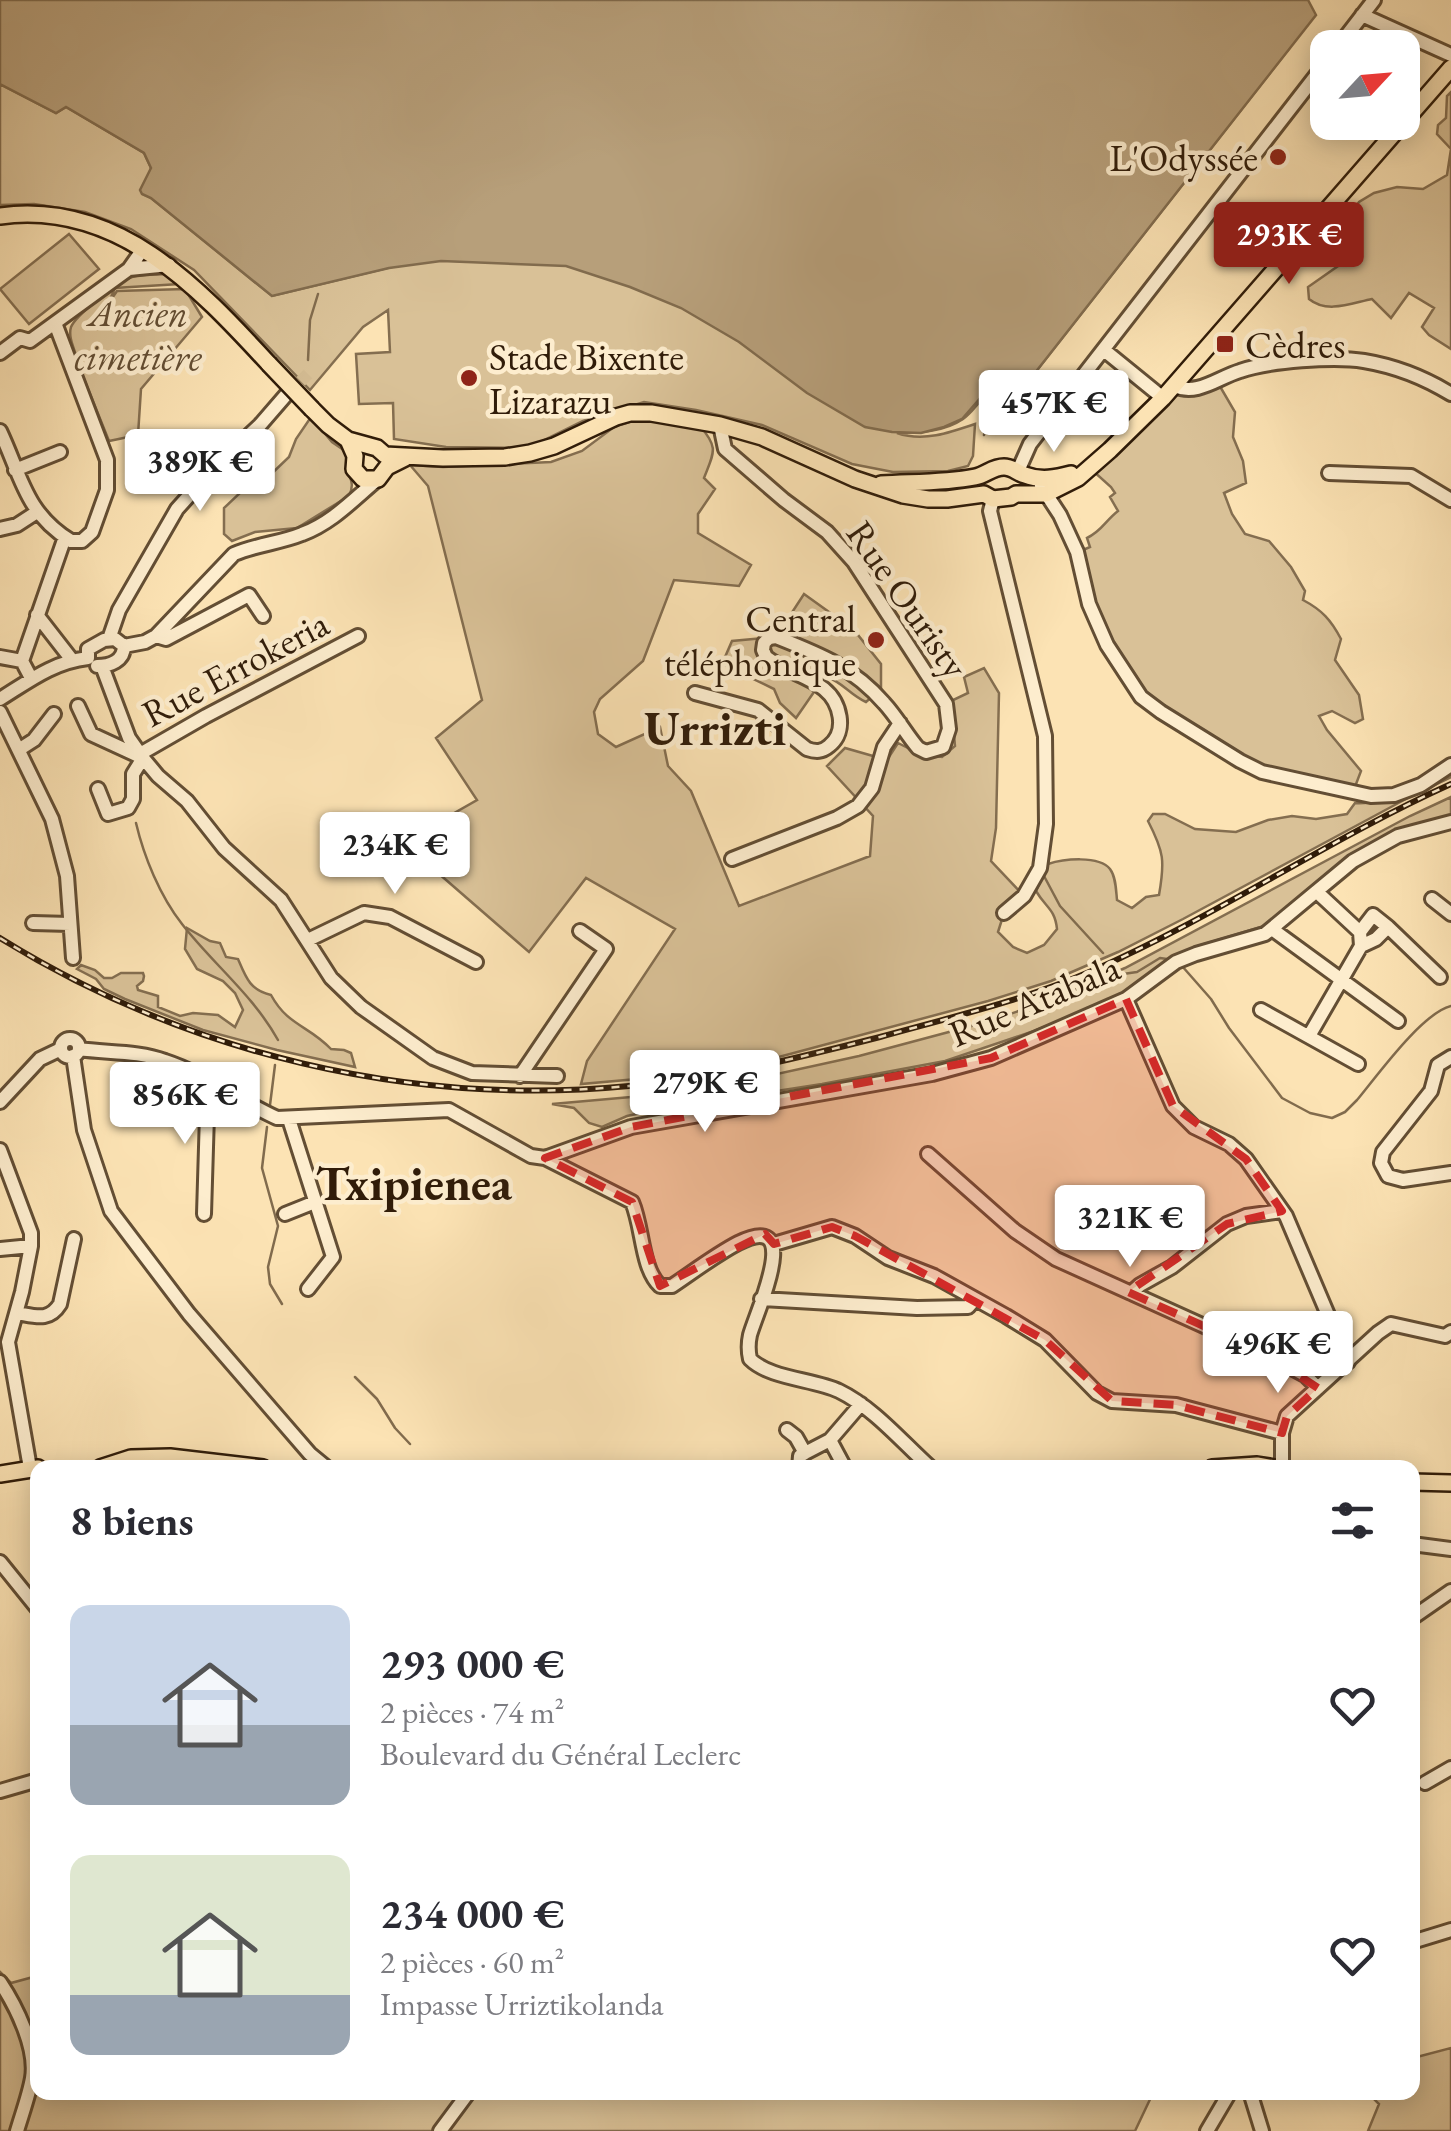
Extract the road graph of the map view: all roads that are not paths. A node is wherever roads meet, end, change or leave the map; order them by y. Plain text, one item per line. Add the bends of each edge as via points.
1 (1374, 0) edge
2 (1362, 15) junction
3 (1351, 30) edge
4 (1451, 56) edge
5 (1451, 68) edge
6 (1310, 83) edge
7 (0, 216) edge
8 (144, 248) junction
9 (169, 265) junction
10 (129, 268) junction
11 (55, 323) junction
12 (1104, 350) junction
13 (0, 353) edge
14 (1169, 392) junction
15 (1451, 394) edge
16 (286, 395) tunnel mouth
17 (720, 424) junction
18 (0, 431) edge
19 (1030, 444) junction
20 (60, 452) dead end
21 (357, 454) junction
22 (383, 467) junction
23 (998, 468) junction
24 (1090, 468) junction
25 (15, 470) junction
26 (1329, 473) dead end
27 (1024, 474) junction
28 (982, 476) junction
29 (876, 484) junction
30 (1016, 494) junction
31 (1046, 494) junction
32 (988, 496) junction
33 (1451, 500) edge
34 (352, 502) junction
35 (37, 512) junction
36 (0, 529) edge
37 (65, 537) junction
38 (37, 616) junction
39 (263, 616) dead end
40 (156, 636) junction
41 (358, 636) dead end
42 (109, 639) junction
43 (124, 646) junction
44 (0, 657) edge
45 (88, 658) junction
46 (72, 660) junction
47 (22, 661) junction
48 (102, 666) junction
49 (31, 678) junction
50 (695, 693) dead end
51 (0, 699) edge
52 (78, 706) dead end
53 (0, 712) edge
54 (54, 714) dead end
55 (900, 723) junction
56 (6, 737) edge
57 (20, 749) junction
58 (141, 756) junction
59 (1451, 765) edge
60 (98, 789) dead end
61 (1451, 822) edge
62 (732, 860) dead end
63 (1317, 892) junction
64 (1432, 899) dead end
65 (1004, 913) dead end
66 (1451, 914) edge
67 (33, 923) dead end
68 (70, 924) junction
69 (1272, 929) junction
70 (580, 931) dead end
71 (1360, 939) junction
72 (308, 940) junction
73 (73, 958) dead end
74 (476, 962) dead end
75 (1440, 977) dead end
76 (1342, 980) junction
77 (1126, 999) junction
78 (1261, 1010) dead end
79 (1398, 1020) dead end
80 (1308, 1036) junction
81 (71, 1051) junction
82 (1451, 1056) edge
83 (1358, 1064) dead end
84 (520, 1076) junction
85 (556, 1076) dead end
86 (208, 1081) junction
87 (0, 1102) edge
88 (289, 1119) junction
89 (0, 1150) edge
90 (928, 1154) dead end
91 (544, 1158) junction
92 (1451, 1173) edge
93 (316, 1202) junction
94 (1282, 1211) junction
95 (204, 1214) dead end
96 (285, 1214) dead end
97 (74, 1239) dead end
98 (774, 1244) junction
99 (32, 1246) junction
100 (0, 1249) edge
101 (308, 1289) dead end
102 (1131, 1293) junction
103 (974, 1299) junction
104 (762, 1300) junction
105 (17, 1313) junction
106 (1451, 1332) edge
107 (1348, 1362) junction
108 (1318, 1388) junction
109 (861, 1404) junction
110 (787, 1430) dead end
111 (1282, 1433) junction
112 (830, 1440) junction
113 (805, 1453) junction
114 (32, 1460) edge
115 (125, 1460) edge
116 (195, 1460) edge
117 (318, 1460) edge
118 (800, 1460) edge
119 (841, 1460) edge
120 (922, 1460) edge
121 (1279, 1460) edge
122 (30, 1469) edge
123 (0, 1474) edge
124 (1420, 1482) edge
125 (1451, 1483) edge
126 (1420, 1545) edge
127 (1451, 1549) edge
128 (0, 1562) edge
129 (1451, 1591) edge
130 (30, 1598) edge
131 (1420, 1612) edge
132 (1451, 1768) edge
133 (30, 1782) edge
134 (1424, 1782) dead end
135 (0, 1791) edge
136 (1451, 1930) edge
137 (1420, 1940) edge
138 (0, 1982) edge
139 (30, 2053) edge
140 (30, 2085) edge
141 (463, 2100) edge
142 (1225, 2100) edge
143 (1252, 2100) edge
144 (16, 2131) edge
145 (440, 2131) edge
146 (1207, 2131) edge
147 (1262, 2131) edge

1 - 2 street
2 - 3 street
2 - 4 street
5 - 14 main road
6 - 12 street
7 - 8 main road via 74,220
8 - 9 main road
8 - 10 street
9 - 10 street
9 - 21 main road, bridge
10 - 11 street
11 - 13 street
11 - 37 street via 104,447 108,477 92,532 78,542
12 - 14 street
12 - 19 street
14 - 15 street via 1293,361 1363,360 1424,378
14 - 24 main road
16 - 42 street via 177,509
17 - 22 main road via 642,412 520,456 405,458
17 - 29 main road
17 - 55 street, Rue Ouristy via 726,448 854,562 946,704 950,730 943,748 926,752
18 - 25 street
19 - 23 street
19 - 27 street
20 - 25 street
21 - 22 main road via 378,448
21 - 22 main road via 363,479
21 - 34 street
22 - 34 street
23 - 27 main road
23 - 28 main road
24 - 27 main road via 1054,479
24 - 31 main road
25 - 35 street
26 - 33 street via 1411,476
27 - 30 main road
27 - 31 street
28 - 29 main road
28 - 32 main road
29 - 32 main road via 928,499
30 - 31 main road
30 - 32 main road
31 - 59 street via 1077,552 1107,645 1141,697 1161,712 1262,772 1371,796 1420,785
32 - 65 street via 1045,736 1040,868
34 - 40 street via 303,534 234,554
35 - 36 street
35 - 37 street
37 - 38 street
38 - 46 street
38 - 47 street
39 - 40 street via 248,595 166,639
40 - 43 street
41 - 58 street, Rue Errokeria
42 - 43 street
42 - 45 street via 91,646
43 - 48 street via 120,659
44 - 47 street
45 - 46 street
45 - 48 street
46 - 49 street
47 - 49 street
48 - 58 street
49 - 51 street
50 - 55 street, Rue Ouristy via 758,710 806,749 827,748 838,734 838,709 824,688 766,658 764,643 776,637 846,668
52 - 58 street via 90,734
53 - 56 street
54 - 57 street
55 - 62 street via 858,806
56 - 57 street
57 - 68 street via 52,818 67,876
58 - 60 street via 128,808 108,814
58 - 72 street via 224,848 282,900
61 - 63 street, Rue Atabala via 1398,836 1353,861
63 - 69 street, Rue Atabala
63 - 71 street
64 - 66 street
67 - 68 street
68 - 73 street
69 - 76 street
69 - 77 street, Rue Atabala via 1176,962
70 - 84 street via 606,949
71 - 75 street via 1374,915
71 - 76 street
72 - 74 street via 364,913 390,917
72 - 84 street via 330,978 432,1058 472,1073
76 - 79 street
76 - 80 street
77 - 91 street, Rue Atabala via 991,1058 631,1127
77 - 94 street via 1173,1106 1246,1159
78 - 80 street
80 - 83 street
81 - 86 street via 160,1058
81 - 87 street via 40,1059
81 - 117 street via 84,1130 116,1220
82 - 92 street via 1438,1065 1431,1092 1381,1162 1388,1176 1402,1180
84 - 85 street
86 - 88 street via 253,1108
86 - 95 street
88 - 91 street via 449,1110
88 - 93 street
89 - 99 street
90 - 102 street via 1056,1259
91 - 98 street via 632,1202 651,1278 660,1286 672,1286 739,1243 760,1236
93 - 96 street
93 - 101 street via 333,1257
94 - 102 street via 1227,1224
94 - 107 street
97 - 105 street via 56,1312
98 - 103 street via 832,1227
98 - 104 street
99 - 100 street
99 - 105 street
102 - 108 street via 1266,1354
103 - 104 street via 968,1307 917,1308
103 - 111 street via 1045,1340 1112,1400 1176,1405
104 - 109 street via 750,1359
105 - 114 street via 8,1342
106 - 107 street via 1391,1324
107 - 108 street
108 - 111 street via 1287,1416
109 - 112 street
109 - 120 street
110 - 113 street
111 - 121 street
112 - 113 street
112 - 119 street
113 - 118 street
115 - 116 main road
122 - 123 main road
124 - 125 main road
126 - 127 street
128 - 130 street
129 - 131 street
132 - 134 street
133 - 135 street
136 - 137 street
138 - 139 street
140 - 144 street
141 - 145 street
142 - 146 street
143 - 147 street

